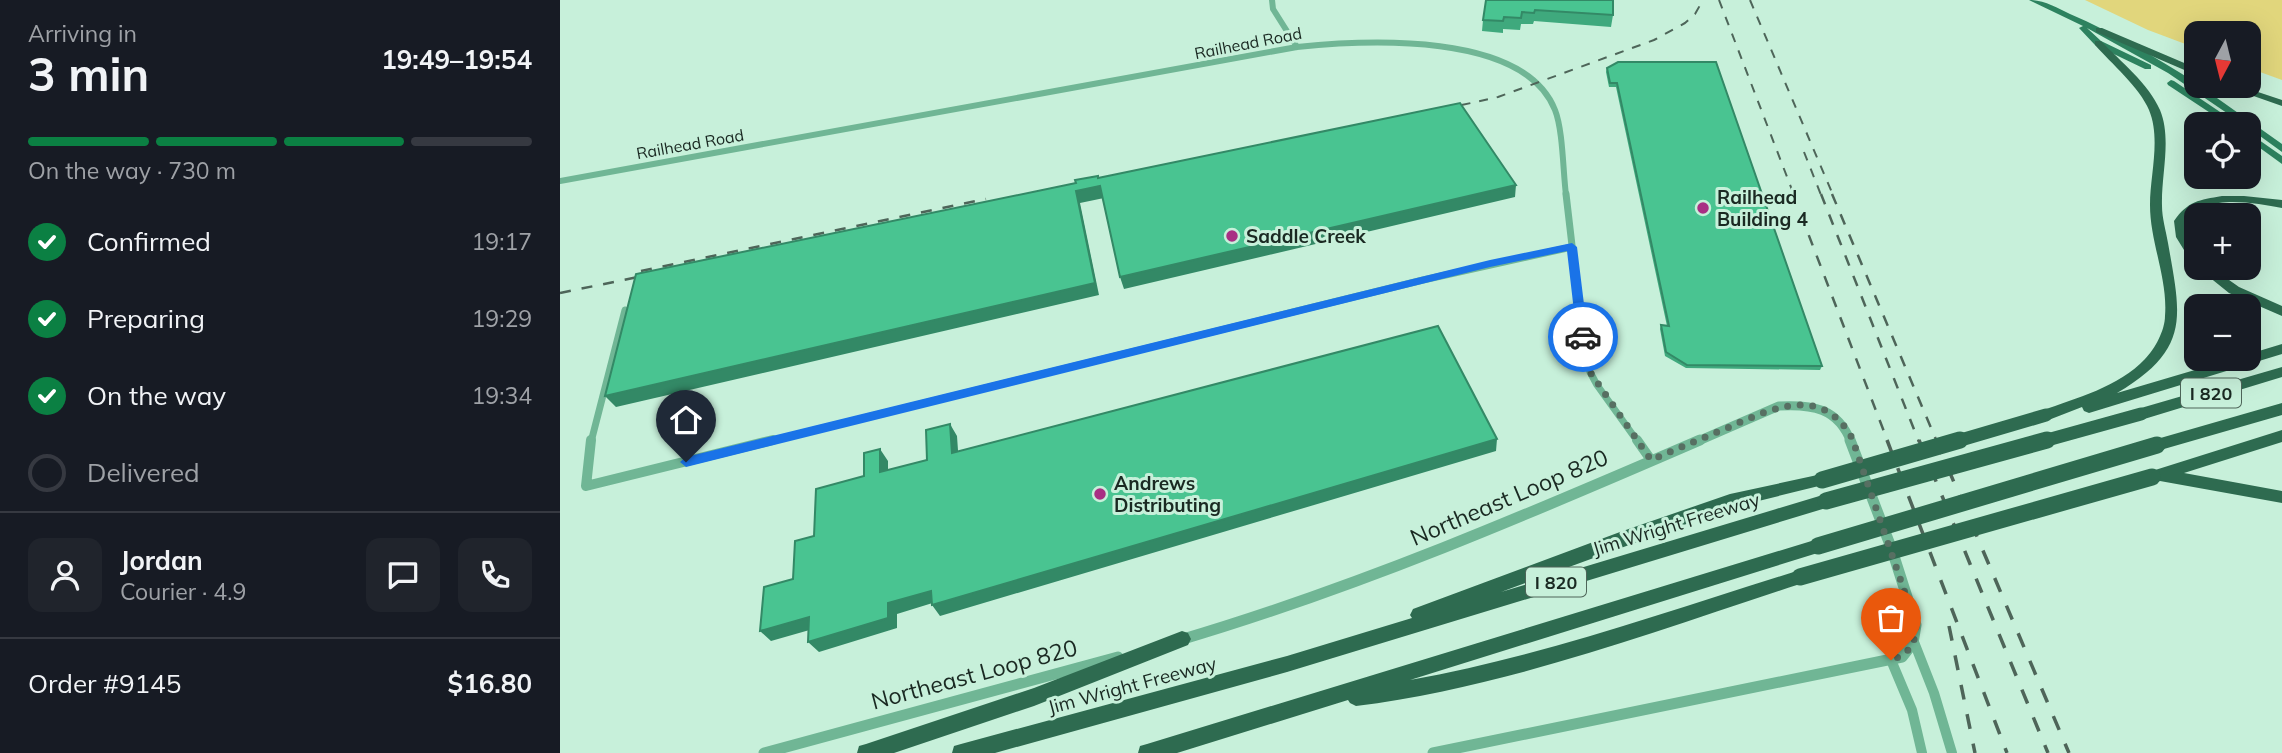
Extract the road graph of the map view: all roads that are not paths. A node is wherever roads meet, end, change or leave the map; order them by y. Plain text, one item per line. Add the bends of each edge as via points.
1 (1272, 0) edge
2 (2033, 0) edge
3 (2099, 36) junction
4 (1297, 47) junction
5 (2184, 68) edge
6 (2261, 96) edge
7 (2282, 103) edge
8 (2215, 112) edge
9 (2261, 145) edge
10 (2282, 149) edge
11 (2282, 161) edge
12 (560, 181) edge
13 (2201, 203) edge
14 (2282, 204) edge
15 (2184, 217) edge
16 (2184, 243) edge
17 (1572, 247) junction
18 (2220, 280) edge
19 (625, 310) edge
20 (2282, 311) edge
21 (2282, 349) edge
22 (2282, 372) edge
23 (2282, 409) edge
24 (2046, 415) junction
25 (2282, 436) edge
26 (1651, 460) junction
27 (2156, 476) junction
28 (2282, 497) edge
29 (1182, 639) junction
30 (1914, 642) junction
31 (1891, 660) junction
32 (1287, 664) junction
33 (1323, 701) junction
34 (764, 753) edge
35 (866, 753) edge
36 (961, 753) edge
37 (1147, 753) edge
38 (1433, 753) edge
39 (1922, 753) edge
40 (1952, 753) edge

1 - 4 street
2 - 3 main road
3 - 5 highway
3 - 8 main road
3 - 10 main road via 2212,99
3 - 24 highway via 2154,108 2160,127 2156,208 2172,320 2162,346 2133,377
4 - 12 street, Railhead Road
4 - 17 street, Railhead Road via 1359,42 1455,49 1505,62 1537,82 1556,112
6 - 7 highway
9 - 11 main road
13 - 14 highway via 2234,197
15 - 16 highway via 2180,227
17 - 19 street via 586,486 593,433
17 - 26 street, Railhead Road via 1590,372
18 - 20 highway
21 - 24 highway via 2077,410
22 - 32 highway, Jim Wright Freeway / I 820, bridge via 1826,501
23 - 33 highway, I 820, bridge via 1818,546
24 - 32 highway, bridge via 1822,480 1730,501
25 - 27 highway
26 - 29 street, Northeast Loop 820 via 1467,540 1267,614
26 - 30 street, Northeast Loop 820 via 1779,406 1808,406 1838,418 1852,438 1899,571 1916,625
27 - 28 highway
27 - 33 highway, bridge via 1503,667 1381,695
29 - 34 street, Northeast Loop 820
29 - 35 highway via 1034,697
30 - 31 street via 1902,657
30 - 40 street
31 - 38 street
31 - 39 street via 1912,710
32 - 36 highway, Jim Wright Freeway / I 820
33 - 37 highway, I 820

